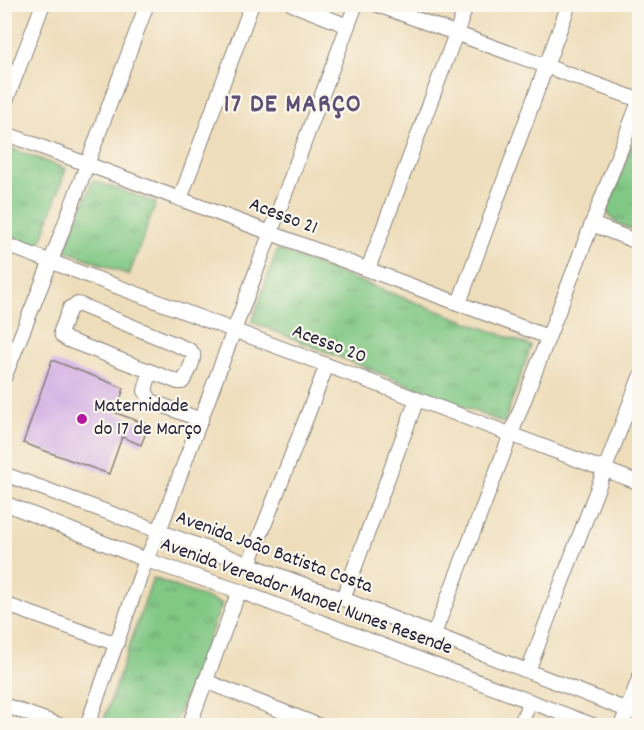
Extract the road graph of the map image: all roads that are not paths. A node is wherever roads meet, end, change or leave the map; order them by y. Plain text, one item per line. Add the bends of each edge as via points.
1 (43, 4) edge
2 (147, 4) edge
3 (252, 4) edge
4 (292, 4) edge
5 (357, 4) edge
6 (375, 4) edge
7 (467, 4) edge
8 (569, 4) edge
9 (348, 26) junction
10 (456, 34) junction
11 (546, 66) junction
12 (639, 100) edge
13 (4, 106) edge
14 (4, 133) edge
15 (87, 164) junction
16 (180, 199) junction
17 (592, 224) junction
18 (271, 233) junction
19 (639, 243) edge
20 (4, 244) edge
21 (51, 261) junction
22 (368, 269) junction
23 (459, 303) junction
24 (234, 330) junction
25 (548, 337) junction
26 (327, 365) junction
27 (150, 372) junction
28 (639, 377) edge
29 (4, 378) edge
30 (417, 399) junction
31 (201, 420) junction
32 (511, 434) junction
33 (604, 469) junction
34 (4, 474) edge
35 (639, 483) edge
36 (4, 503) edge
37 (159, 531) junction
38 (146, 560) junction
39 (249, 564) junction
40 (239, 591) junction
41 (343, 599) junction
42 (4, 604) edge
43 (434, 634) junction
44 (117, 644) junction
45 (528, 671) junction
46 (639, 676) edge
47 (205, 681) junction
48 (530, 700) junction
49 (4, 705) edge
50 (633, 712) edge
51 (62, 726) edge
52 (87, 726) edge
53 (189, 726) edge
54 (320, 726) edge
55 (520, 726) edge
56 (595, 726) edge
57 (621, 726) edge

1 - 13 street
2 - 15 street
3 - 16 street
4 - 9 street
5 - 9 street
6 - 10 street
7 - 10 street
8 - 11 street
9 - 18 street
10 - 11 street
10 - 22 street
11 - 12 street
11 - 23 street
12 - 17 street
14 - 15 street, Acesso 21
15 - 16 street, Acesso 21
15 - 21 street
16 - 18 street, Acesso 21
17 - 19 street
17 - 25 street
18 - 22 street, Acesso 21
18 - 24 street
20 - 21 street, Acesso 20
21 - 24 street, Acesso 20
21 - 29 street
22 - 23 street, Acesso 21
23 - 25 street, Acesso 21
24 - 26 street, Acesso 20
24 - 31 street
25 - 32 street
26 - 30 street, Acesso 20
26 - 39 street
27 - 27 street via 182,382 192,352 78,304 70,308 62,336
27 - 31 street via 145,391 151,401
28 - 33 street
30 - 32 street, Acesso 20
30 - 41 street
31 - 37 street
32 - 33 street, Acesso 20
32 - 43 street
33 - 35 street, Acesso 20
33 - 45 street
34 - 37 street, Avenida João Batista Costa
36 - 38 street, Avenida Vereador Manoel Nunes Resende
37 - 38 street
37 - 39 street, Avenida João Batista Costa
38 - 40 street, Avenida Vereador Manoel Nunes Resende
38 - 44 street
39 - 41 street, Avenida João Batista Costa
40 - 47 street
40 - 48 street, Avenida Vereador Manoel Nunes Resende
41 - 43 street, Avenida João Batista Costa
42 - 44 street
43 - 45 street, Avenida João Batista Costa
44 - 52 street
45 - 50 street
46 - 50 street
47 - 53 street
47 - 54 street
48 - 55 street
48 - 56 street, Avenida Vereador Manoel Nunes Resende
49 - 51 street
50 - 57 street

